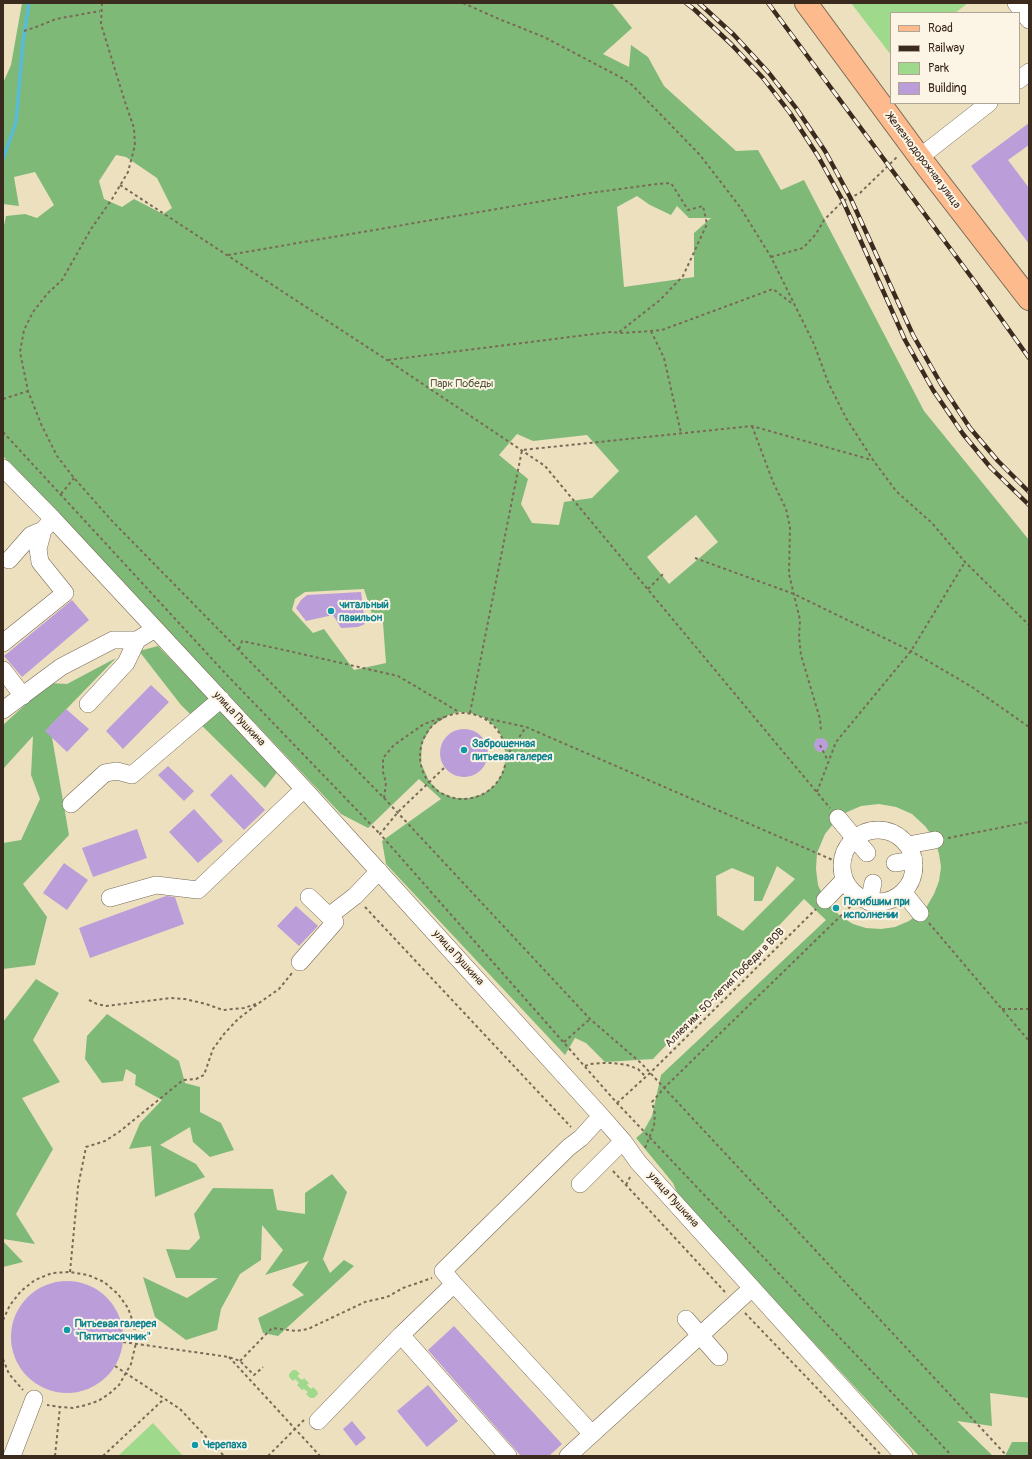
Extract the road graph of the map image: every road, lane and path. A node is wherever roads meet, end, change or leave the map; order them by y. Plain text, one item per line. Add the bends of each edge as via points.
1 (102, 3) edge
2 (463, 3) edge
3 (806, 3) edge
4 (1016, 3) edge
5 (100, 11) junction
6 (1029, 20) edge
7 (25, 31) dead end
8 (1029, 72) edge
9 (1020, 79) edge
10 (988, 104) edge
11 (915, 151) junction
12 (120, 185) junction
13 (227, 255) junction
14 (771, 257) junction
15 (1029, 299) edge
16 (795, 306) junction
17 (651, 331) junction
18 (618, 333) junction
19 (387, 360) junction
20 (28, 391) junction
21 (3, 399) edge
22 (752, 426) junction
23 (3, 432) edge
24 (681, 434) junction
25 (522, 450) junction
26 (873, 460) junction
27 (3, 468) edge
28 (74, 478) junction
29 (60, 494) junction
30 (48, 525) junction
31 (694, 558) dead end
32 (9, 560) dead end
33 (965, 562) junction
34 (664, 574) dead end
35 (648, 589) junction
36 (794, 594) junction
37 (1029, 625) edge
38 (155, 629) junction
39 (137, 640) junction
40 (3, 644) edge
41 (239, 649) junction
42 (912, 651) junction
43 (3, 670) edge
44 (23, 696) junction
45 (221, 699) junction
46 (88, 704) dead end
47 (3, 710) edge
48 (460, 712) junction
49 (470, 713) junction
50 (449, 715) junction
51 (485, 718) junction
52 (526, 726) junction
53 (1029, 727) edge
54 (821, 731) dead end
55 (820, 745) dead end
56 (506, 757) junction
57 (828, 761) junction
58 (444, 768) dead end
59 (429, 782) junction
60 (304, 789) junction
61 (817, 792) junction
62 (384, 798) junction
63 (70, 804) dead end
64 (398, 812) junction
65 (838, 818) joint
66 (1029, 822) edge
67 (380, 834) junction
68 (856, 838) junction
69 (935, 840) joint
70 (867, 853) dead end
71 (911, 853) junction
72 (896, 863) dead end
73 (379, 871) junction
74 (843, 872) junction
75 (873, 883) dead end
76 (904, 893) junction
77 (355, 896) junction
78 (309, 897) dead end
79 (110, 898) dead end
80 (825, 900) joint
81 (864, 900) junction
82 (920, 913) joint
83 (329, 916) junction
84 (300, 962) joint
85 (90, 1000) dead end
86 (259, 1003) junction
87 (1002, 1009) junction
88 (1029, 1009) edge
89 (590, 1019) junction
90 (1029, 1041) edge
91 (563, 1042) junction
92 (585, 1066) junction
93 (650, 1073) junction
94 (646, 1077) junction
95 (664, 1088) junction
96 (617, 1102) junction
97 (601, 1116) junction
98 (581, 1138) junction
99 (650, 1138) junction
100 (623, 1141) junction
101 (604, 1161) junction
102 (580, 1184) dead end
103 (443, 1271) junction
104 (70, 1272) junction
105 (454, 1284) junction
106 (752, 1288) junction
107 (736, 1303) junction
108 (686, 1319) dead end
109 (3, 1320) edge
110 (401, 1335) junction
111 (701, 1336) junction
112 (123, 1342) dead end
113 (136, 1343) junction
114 (228, 1357) junction
115 (719, 1357) dead end
116 (240, 1361) junction
117 (115, 1366) dead end
118 (263, 1367) dead end
119 (127, 1374) junction
120 (34, 1399) dead end
121 (164, 1399) junction
122 (60, 1407) dead end
123 (73, 1408) dead end
124 (312, 1420) joint
125 (296, 1428) junction
126 (592, 1434) junction
127 (12, 1456) edge
128 (55, 1456) edge
129 (103, 1456) edge
130 (224, 1456) edge
131 (268, 1456) edge
132 (320, 1456) edge
133 (508, 1456) edge
134 (568, 1456) edge
135 (882, 1456) edge
136 (904, 1456) edge
137 (952, 1456) edge
138 (1007, 1456) edge

1 - 5 path
2 - 14 path via 544,37 632,85 700,155 740,207
3 - 11 main road, Железнодорожная улица
4 - 6 street
5 - 7 path via 56,19
5 - 12 path via 101,24 134,128 135,145 128,172
8 - 9 street
10 - 11 street
11 - 14 path via 860,193 843,201 824,220 803,248
11 - 15 main road, Железнодорожная улица
12 - 13 path
12 - 20 path via 62,280 42,300 24,330 20,352
13 - 18 path via 590,193 672,183 688,210 703,206 707,224 683,276 660,300
13 - 19 path
14 - 16 path
16 - 17 path via 773,289 662,330
16 - 26 path via 846,418
17 - 18 path
17 - 24 path via 664,358
18 - 19 path
19 - 25 path
20 - 21 path
20 - 28 path via 57,456
22 - 24 path
22 - 26 path
22 - 36 path via 786,509 790,527 790,574
23 - 29 path
24 - 25 path
25 - 35 path via 545,466
25 - 49 path
26 - 33 path via 896,491 932,523
27 - 30 street, улица Пушкина
28 - 29 path
28 - 41 path via 113,522
29 - 67 path via 225,673
30 - 32 street via 31,535
30 - 38 street, улица Пушкина
30 - 40 street via 38,549 40,562 65,593
31 - 36 path
33 - 37 path
33 - 42 path
34 - 35 path
35 - 61 path
36 - 42 path
36 - 54 path via 800,620 801,655 820,719
38 - 39 street
38 - 45 street, улица Пушкина
39 - 44 street via 113,640 61,667
39 - 46 street via 126,663
41 - 48 path via 242,641 398,676
41 - 62 path
42 - 53 path via 972,687
42 - 57 path via 836,742
43 - 44 street
44 - 47 street
45 - 60 street, улица Пушкина
45 - 63 street via 132,775 116,771 105,773
48 - 49 path
48 - 50 path
49 - 51 path
50 - 59 path via 432,726 422,743 421,763
50 - 62 path via 424,724 394,745 383,758 386,784
51 - 52 path
51 - 56 path via 497,728 504,742
52 - 56 path
52 - 74 path
55 - 57 path
56 - 59 path via 503,772 495,785 483,794 469,798 454,798 440,792
57 - 61 path
58 - 59 path
59 - 64 path
60 - 73 street, улица Пушкина
60 - 79 street via 198,890 156,885
61 - 65 path
62 - 64 path
64 - 67 path
64 - 89 path
65 - 68 street
66 - 69 path
67 - 91 path
68 - 70 street
68 - 71 street via 864,832 884,830 902,838
68 - 74 street via 846,849
69 - 71 street
71 - 72 street
71 - 76 street via 915,869
73 - 77 street
73 - 97 street, улица Пушкина
74 - 80 street
74 - 81 street via 848,887
75 - 81 street
76 - 81 street via 887,902
76 - 82 street
77 - 83 street
77 - 98 path
78 - 83 street
80 - 93 path, Аллея им. 50-летия Победы в ВОВ
81 - 95 path
82 - 87 path
83 - 84 street via 335,922
84 - 86 path via 279,989
85 - 86 path via 106,1006 170,998 185,999 223,1010 244,1008
86 - 104 path via 224,1034 213,1049 204,1075 196,1079 183,1080 119,1132 86,1147 78,1187
87 - 88 path
87 - 90 path
89 - 91 path
89 - 93 path
91 - 92 path
92 - 94 path via 601,1063 626,1064 638,1069
92 - 96 path
93 - 94 path, Аллея им. 50-летия Победы в ВОВ
93 - 95 path
94 - 96 path, Аллея им. 50-летия Победы в ВОВ
95 - 99 path via 652,1102 655,1114
95 - 138 path
96 - 99 path
97 - 98 street
97 - 100 street, улица Пушкина
98 - 103 street
99 - 137 path
100 - 101 street
100 - 106 street, улица Пушкина via 638,1162
101 - 102 street
101 - 107 path
103 - 105 street
103 - 116 path via 429,1280 403,1288 387,1297 365,1302 308,1329 296,1331 272,1328
104 - 109 path via 52,1273 35,1280 21,1291
104 - 113 path via 88,1275 104,1282 118,1294 128,1308 134,1325
105 - 110 street
105 - 126 street
106 - 107 street
106 - 136 street, улица Пушкина
107 - 111 street
107 - 135 path
108 - 111 street
110 - 124 street
110 - 133 street
111 - 115 street
111 - 126 street
112 - 113 path
113 - 114 path
113 - 119 path
114 - 116 path
114 - 125 path
116 - 118 path via 254,1376
117 - 119 path
119 - 121 path
119 - 123 path via 119,1385 98,1401
120 - 127 street
121 - 129 path
121 - 130 path via 180,1409
122 - 128 path
124 - 125 path
125 - 131 path
125 - 132 path
126 - 134 street

